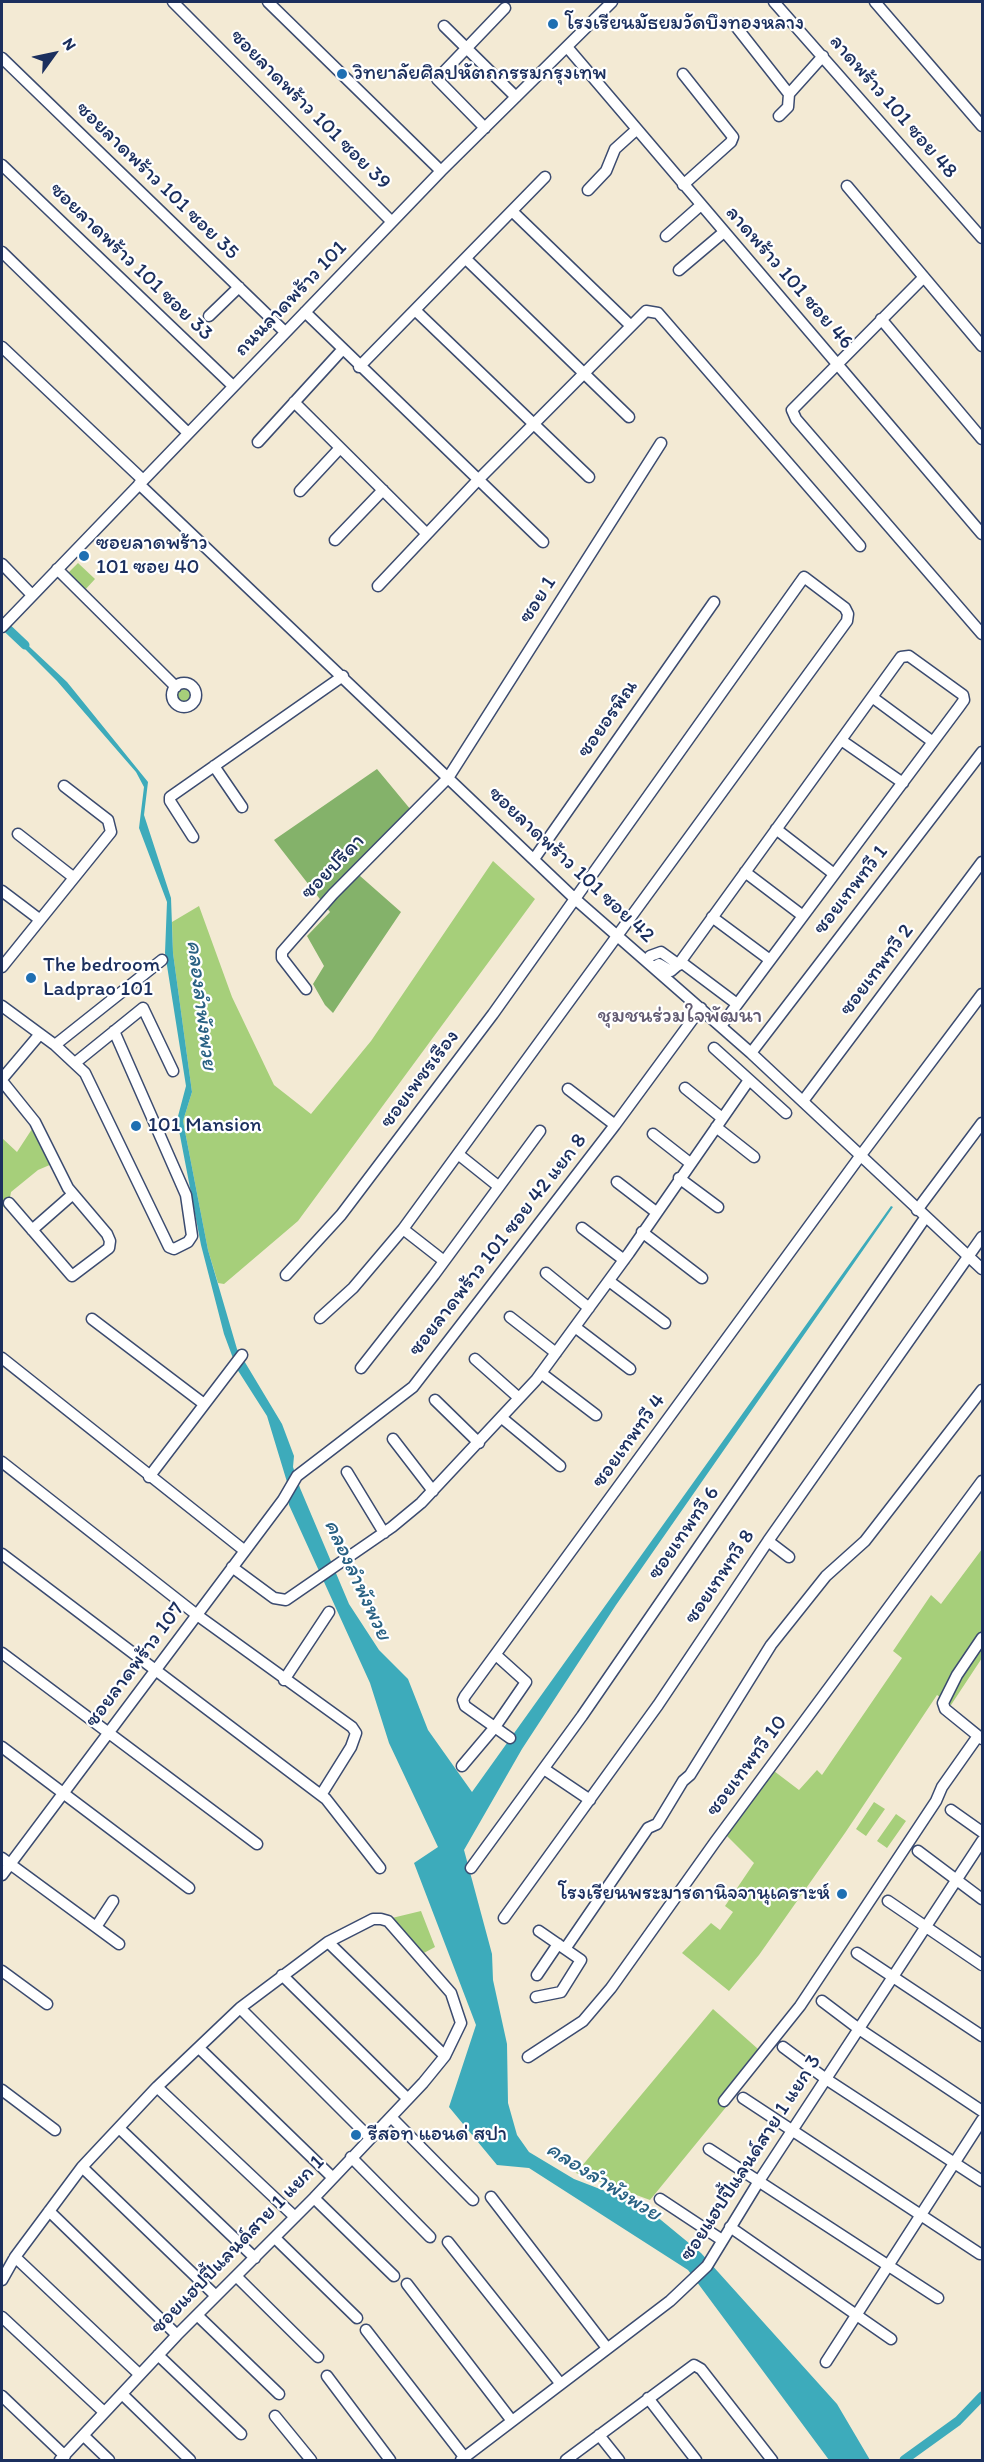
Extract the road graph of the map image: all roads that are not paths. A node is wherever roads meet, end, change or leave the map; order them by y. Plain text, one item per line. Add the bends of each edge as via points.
1 (173, 2) edge
2 (268, 2) edge
3 (612, 2) edge
4 (774, 2) edge
5 (874, 2) edge
6 (600, 6) edge
7 (505, 8) dead end
8 (734, 24) dead end
9 (444, 26) dead end
10 (567, 47) junction
11 (466, 48) junction
12 (823, 56) junction
13 (2, 58) edge
14 (683, 74) dead end
15 (789, 94) junction
16 (516, 97) junction
17 (779, 116) dead end
18 (982, 126) edge
19 (485, 128) junction
20 (636, 130) junction
21 (2, 165) edge
22 (441, 171) junction
23 (545, 177) dead end
24 (683, 185) junction
25 (847, 186) dead end
26 (588, 190) dead end
27 (701, 206) junction
28 (512, 211) junction
29 (392, 222) junction
30 (724, 232) junction
31 (666, 236) dead end
32 (982, 238) edge
33 (2, 252) edge
34 (466, 259) junction
35 (679, 270) dead end
36 (924, 277) junction
37 (239, 287) junction
38 (416, 311) junction
39 (304, 312) junction
40 (209, 316) dead end
41 (881, 319) junction
42 (630, 325) junction
43 (285, 332) junction
44 (982, 346) edge
45 (2, 347) edge
46 (342, 350) junction
47 (837, 364) junction
48 (359, 367) junction
49 (586, 373) junction
50 (233, 386) junction
51 (294, 402) junction
52 (629, 417) dead end
53 (534, 426) junction
54 (188, 433) junction
55 (982, 439) edge
56 (258, 442) dead end
57 (661, 443) dead end
58 (340, 448) junction
59 (589, 477) dead end
60 (477, 481) junction
61 (141, 482) junction
62 (383, 490) junction
63 (300, 491) dead end
64 (427, 534) junction
65 (982, 534) edge
66 (335, 540) dead end
67 (543, 542) dead end
68 (860, 546) dead end
69 (2, 564) edge
70 (57, 569) junction
71 (378, 586) dead end
72 (32, 595) junction
73 (714, 602) dead end
74 (2, 627) edge
75 (982, 634) edge
76 (343, 676) junction
77 (176, 687) dead end
78 (872, 697) junction
79 (841, 740) junction
80 (933, 742) junction
81 (982, 752) edge
82 (214, 766) junction
83 (448, 778) junction
84 (903, 783) junction
85 (64, 786) dead end
86 (242, 807) dead end
87 (776, 829) junction
88 (18, 834) dead end
89 (193, 837) dead end
90 (534, 859) junction
91 (982, 862) edge
92 (745, 872) junction
93 (834, 874) junction
94 (73, 877) junction
95 (2, 891) edge
96 (574, 898) junction
97 (803, 916) junction
98 (712, 917) junction
99 (39, 919) junction
100 (617, 938) junction
101 (162, 960) dead end
102 (770, 960) junction
103 (680, 963) junction
104 (2, 964) edge
105 (650, 965) junction
106 (306, 989) dead end
107 (982, 994) edge
108 (737, 1004) junction
109 (2, 1006) edge
110 (700, 1008) junction
111 (721, 1026) junction
112 (114, 1031) junction
113 (40, 1035) junction
114 (55, 1045) junction
115 (714, 1048) dead end
116 (751, 1053) junction
117 (75, 1063) junction
118 (173, 1071) dead end
119 (2, 1080) edge
120 (749, 1080) junction
121 (685, 1088) dead end
122 (568, 1089) dead end
123 (803, 1101) junction
124 (786, 1113) dead end
125 (719, 1122) junction
126 (982, 1123) edge
127 (615, 1125) junction
128 (540, 1131) dead end
129 (653, 1134) dead end
130 (458, 1154) junction
131 (861, 1155) junction
132 (754, 1157) dead end
133 (690, 1163) junction
134 (679, 1178) junction
135 (617, 1182) dead end
136 (498, 1186) junction
137 (73, 1194) junction
138 (9, 1203) dead end
139 (718, 1208) dead end
140 (656, 1212) junction
141 (921, 1214) junction
142 (582, 1228) dead end
143 (403, 1229) junction
144 (32, 1230) junction
145 (642, 1232) junction
146 (982, 1237) edge
147 (968, 1257) junction
148 (624, 1260) junction
149 (444, 1261) junction
150 (982, 1269) edge
151 (546, 1273) dead end
152 (286, 1275) dead end
153 (702, 1278) dead end
154 (609, 1281) junction
155 (589, 1308) junction
156 (510, 1317) dead end
157 (320, 1318) dead end
158 (92, 1319) dead end
159 (665, 1323) dead end
160 (575, 1327) junction
161 (556, 1353) junction
162 (242, 1355) dead end
163 (2, 1358) edge
164 (475, 1359) dead end
165 (361, 1368) dead end
166 (630, 1369) dead end
167 (541, 1373) junction
168 (982, 1390) edge
169 (519, 1398) junction
170 (435, 1400) dead end
171 (204, 1404) junction
172 (596, 1415) dead end
173 (502, 1418) junction
174 (393, 1438) dead end
175 (479, 1443) junction
176 (2, 1462) edge
177 (560, 1466) dead end
178 (347, 1472) dead end
179 (297, 1476) joint
180 (149, 1477) junction
181 (982, 1481) edge
182 (433, 1491) junction
183 (380, 1536) junction
184 (768, 1541) junction
185 (245, 1551) junction
186 (2, 1554) edge
187 (789, 1557) dead end
188 (232, 1567) junction
189 (329, 1612) dead end
190 (197, 1615) junction
191 (982, 1638) edge
192 (2, 1653) edge
193 (496, 1655) junction
194 (156, 1670) junction
195 (284, 1680) junction
196 (495, 1727) junction
197 (109, 1732) junction
198 (510, 1738) dead end
199 (980, 1738) edge
200 (2, 1747) edge
201 (462, 1766) dead end
202 (544, 1769) junction
203 (63, 1794) junction
204 (321, 1795) junction
205 (590, 1800) junction
206 (951, 1810) dead end
207 (982, 1832) edge
208 (982, 1841) edge
209 (256, 1844) dead end
210 (918, 1851) dead end
211 (6, 1861) edge
212 (380, 1868) dead end
213 (471, 1868) dead end
214 (2, 1875) edge
215 (956, 1881) junction
216 (189, 1888) dead end
217 (982, 1899) edge
218 (113, 1901) dead end
219 (888, 1901) dead end
220 (504, 1918) dead end
221 (96, 1927) junction
222 (926, 1928) junction
223 (539, 1931) dead end
224 (328, 1942) junction
225 (119, 1944) dead end
226 (561, 1946) junction
227 (857, 1953) dead end
228 (982, 1965) edge
229 (2, 1971) edge
230 (282, 1975) junction
231 (537, 1975) dead end
232 (893, 1978) junction
233 (536, 1997) dead end
234 (822, 2001) dead end
235 (47, 2004) dead end
236 (240, 2008) junction
237 (859, 2029) junction
238 (982, 2036) edge
239 (783, 2047) dead end
240 (199, 2048) junction
241 (445, 2056) junction
242 (528, 2057) dead end
243 (826, 2079) junction
244 (157, 2086) junction
245 (2, 2090) edge
246 (743, 2098) dead end
247 (408, 2099) junction
248 (724, 2101) dead end
249 (982, 2111) edge
250 (391, 2117) junction
251 (982, 2120) edge
252 (119, 2128) junction
253 (55, 2130) dead end
254 (792, 2131) junction
255 (370, 2138) junction
256 (709, 2149) dead end
257 (351, 2157) junction
258 (953, 2163) junction
259 (82, 2167) junction
260 (332, 2177) junction
261 (759, 2181) junction
262 (982, 2181) edge
263 (491, 2197) dead end
264 (314, 2198) junction
265 (660, 2199) dead end
266 (473, 2200) dead end
267 (49, 2211) junction
268 (920, 2214) junction
269 (295, 2217) junction
270 (730, 2227) junction
271 (430, 2236) dead end
272 (275, 2238) junction
273 (448, 2242) dead end
274 (720, 2245) junction
275 (980, 2254) dead end
276 (15, 2257) junction
277 (255, 2258) junction
278 (887, 2265) junction
279 (394, 2276) dead end
280 (237, 2277) junction
281 (2, 2280) edge
282 (406, 2284) dead end
283 (216, 2296) junction
284 (938, 2298) dead end
285 (854, 2315) junction
286 (197, 2316) junction
287 (2, 2317) edge
288 (357, 2318) dead end
289 (366, 2330) dead end
290 (177, 2335) junction
291 (891, 2339) dead end
292 (607, 2348) junction
293 (159, 2355) junction
294 (318, 2357) dead end
295 (826, 2362) dead end
296 (139, 2374) junction
297 (327, 2376) dead end
298 (560, 2383) junction
299 (122, 2394) junction
300 (279, 2394) dead end
301 (648, 2398) junction
302 (3, 2400) edge
303 (104, 2412) junction
304 (275, 2416) dead end
305 (512, 2421) junction
306 (241, 2434) dead end
307 (599, 2435) junction
308 (84, 2436) junction
309 (62, 2458) edge
310 (463, 2459) edge
311 (109, 2460) edge
312 (190, 2460) edge
313 (311, 2460) edge
314 (390, 2460) edge
315 (566, 2460) edge
316 (618, 2460) edge
317 (696, 2460) edge
318 (772, 2460) edge

1 - 29 street, ซอยลาดพร้าว 101 ซอย 39
2 - 22 street
3 - 6 street, ถนนลาดพร้าว 101
4 - 12 street, ลาดพร้าว 101 ซอย 48
5 - 18 street
6 - 10 street, ถนนลาดพร้าว 101
7 - 11 street
8 - 15 street
9 - 11 street
10 - 16 street, ถนนลาดพร้าว 101
10 - 20 street, ลาดพร้าว 101 ซอย 46
11 - 16 street
11 - 19 street via 436,79
12 - 15 street
12 - 32 street, ลาดพร้าว 101 ซอย 48
13 - 37 street, ซอยลาดพร้าว 101 ซอย 35
14 - 24 street via 733,137
15 - 17 street via 788,107
16 - 19 street, ถนนลาดพร้าว 101
19 - 22 street, ถนนลาดพร้าว 101
20 - 24 street, ลาดพร้าว 101 ซอย 46
20 - 26 street via 615,148 606,171
21 - 50 street, ซอยลาดพร้าว 101 ซอย 33
22 - 29 street, ถนนลาดพร้าว 101
23 - 28 street
24 - 27 street, ลาดพร้าว 101 ซอย 46
25 - 36 street
27 - 30 street, ลาดพร้าว 101 ซอย 46
27 - 31 street
28 - 34 street
28 - 42 street
29 - 39 street, ถนนลาดพร้าว 101
30 - 35 street
30 - 47 street, ลาดพร้าว 101 ซอย 46
33 - 54 street
34 - 38 street
34 - 49 street
36 - 41 street
36 - 44 street
37 - 40 street
37 - 43 street, ซอยลาดพร้าว 101 ซอย 35
38 - 48 street
38 - 53 street
39 - 43 street, ถนนลาดพร้าว 101
39 - 46 street
41 - 47 street
41 - 55 street
42 - 49 street
42 - 68 street via 646,311 658,313
43 - 50 street, ถนนลาดพร้าว 101
45 - 61 street, ซอยลาดพร้าว 101 ซอย 42
46 - 48 street
46 - 51 street
47 - 65 street, ลาดพร้าว 101 ซอย 46
47 - 75 street via 794,406 796,419
48 - 60 street
49 - 52 street
49 - 53 street
50 - 54 street, ถนนลาดพร้าว 101
51 - 56 street
51 - 58 street
53 - 59 street
53 - 60 street
54 - 61 street, ถนนลาดพร้าว 101
57 - 83 street, ซอย 1
58 - 62 street
58 - 63 street
60 - 64 street
60 - 67 street
61 - 70 street, ถนนลาดพร้าว 101
61 - 76 street, ซอยลาดพร้าว 101 ซอย 42
62 - 64 street
62 - 66 street
64 - 71 street
69 - 72 street
70 - 72 street, ถนนลาดพร้าว 101
70 - 77 street
72 - 74 street, ถนนลาดพร้าว 101
73 - 90 street, ซอยอรพิณ
76 - 82 street
76 - 83 street, ซอยลาดพร้าว 101 ซอย 42
78 - 79 street
78 - 80 street
78 - 80 street via 901,657 913,658 964,697
79 - 84 street
79 - 87 street
80 - 84 street
81 - 116 street, ซอยเทพทวี 1
82 - 86 street
82 - 89 street via 170,798
83 - 90 street, ซอยลาดพร้าว 101 ซอย 42
83 - 106 street, ซอยปรีดา via 282,951 282,958
84 - 93 street
85 - 94 street via 111,825 111,832
87 - 92 street
87 - 93 street
88 - 94 street
90 - 96 street, ซอยลาดพร้าว 101 ซอย 42
91 - 123 street, ซอยเทพทวี 2
92 - 97 street
92 - 98 street
93 - 97 street
94 - 99 street
95 - 99 street
96 - 100 street, ซอยลาดพร้าว 101 ซอย 42
96 - 100 street, ซอยเพชรเรือง via 804,577 845,608 847,621
96 - 152 street, ซอยเพชรเรือง via 493,1014 341,1215
97 - 102 street
98 - 102 street
98 - 103 street
99 - 104 street
100 - 105 street, ซอยลาดพร้าว 101 ซอย 42
100 - 130 street
101 - 114 street
102 - 108 street
103 - 105 street via 671,971 659,964
103 - 108 street
105 - 110 street, ซอยลาดพร้าว 101 ซอย 42
107 - 131 street, ซอยเทพทวี 4
108 - 111 street
109 - 113 street
110 - 111 street, ซอยลาดพร้าว 101 ซอย 42
110 - 127 street, ซอยลาดพร้าว 101 ซอย 42 แยก 8
111 - 116 street, ซอยลาดพร้าว 101 ซอย 42
112 - 117 street
112 - 117 street via 186,1195 192,1236 188,1242 174,1249 169,1247 85,1073
112 - 118 street via 144,1009
113 - 114 street
113 - 119 street
114 - 117 street
115 - 120 street
116 - 123 street, ซอยลาดพร้าว 101 ซอย 42
119 - 137 street via 35,1122
120 - 124 street
120 - 125 street
121 - 125 street
122 - 127 street
123 - 131 street, ซอยลาดพร้าว 101 ซอย 42
125 - 132 street
125 - 133 street
126 - 141 street, ซอยเทพทวี 6
127 - 179 street, ซอยลาดพร้าว 101 ซอย 42 แยก 8 via 413,1387
128 - 136 street
129 - 133 street
130 - 136 street
130 - 143 street
131 - 141 street, ซอยลาดพร้าว 101 ซอย 42
131 - 193 street, ซอยเทพทวี 4
133 - 134 street
134 - 139 street
134 - 140 street
135 - 140 street
136 - 149 street
137 - 144 street
137 - 144 street via 107,1234 109,1248 72,1276
138 - 144 street
140 - 145 street
141 - 147 street, ซอยลาดพร้าว 101 ซอย 42
141 - 202 street, ซอยเทพทวี 6
142 - 148 street
143 - 149 street
143 - 157 street via 353,1288
145 - 148 street
145 - 153 street
146 - 147 street, ซอยเทพทวี 8
147 - 150 street, ซอยลาดพร้าว 101 ซอย 42
147 - 184 street, ซอยเทพทวี 8
148 - 154 street
149 - 165 street
151 - 155 street
154 - 155 street
154 - 159 street
155 - 160 street
156 - 161 street
158 - 171 street
160 - 161 street
160 - 166 street
161 - 167 street
162 - 171 street
163 - 180 street
164 - 169 street
167 - 169 street
167 - 172 street
168 - 226 street via 865,1541 826,1576 771,1645 657,1824 648,1828
169 - 173 street
170 - 175 street
171 - 180 street
173 - 175 street
173 - 177 street
174 - 182 street
175 - 182 street
176 - 190 street
178 - 183 street
179 - 185 street, ซอยลาดพร้าว 107
180 - 185 street
181 - 242 street, ซอยเทพทวี 10 via 611,1988 583,2021
182 - 183 street
183 - 188 street via 284,1600
184 - 187 street
184 - 205 street, ซอยเทพทวี 8
185 - 188 street, ซอยลาดพร้าว 107
186 - 194 street
188 - 190 street, ซอยลาดพร้าว 107
189 - 195 street
190 - 194 street, ซอยลาดพร้าว 107
190 - 195 street
191 - 199 street via 943,1703
192 - 197 street
193 - 196 street via 526,1681
193 - 196 street, ซอยเทพทวี 4 via 463,1700 465,1706
194 - 197 street, ซอยลาดพร้าว 107
194 - 204 street
195 - 204 street via 356,1733
196 - 198 street, ซอยเทพทวี 4
196 - 201 street
197 - 203 street, ซอยลาดพร้าว 107
197 - 209 street
199 - 248 street via 942,1787 800,2006
200 - 203 street
202 - 205 street
202 - 213 street, ซอยเทพทวี 6
203 - 211 street, ซอยลาดพร้าว 107
203 - 216 street
204 - 212 street
205 - 220 street, ซอยเทพทวี 8
206 - 207 street
208 - 215 street, ซอยแฮปปี้แลนด์สาย 1 แยก 3
210 - 215 street
211 - 214 street, ซอยลาดพร้าว 107
211 - 221 street
215 - 217 street
215 - 222 street, ซอยแฮปปี้แลนด์สาย 1 แยก 3
218 - 221 street
219 - 222 street
221 - 225 street
222 - 228 street
222 - 232 street, ซอยแฮปปี้แลนด์สาย 1 แยก 3
223 - 226 street
224 - 230 street, ซอยแฮปปี้แลนด์สาย 1 แยก 1
224 - 241 street
224 - 241 street, ซอยแฮปปี้แลนด์สาย 1 แยก 1 via 373,1919 388,1921 451,1993 458,2009 460,2023
226 - 231 street
226 - 233 street via 581,1960 561,1992
227 - 232 street
229 - 235 street
230 - 236 street, ซอยแฮปปี้แลนด์สาย 1 แยก 1
230 - 247 street
232 - 237 street, ซอยแฮปปี้แลนด์สาย 1 แยก 3
232 - 238 street
234 - 237 street
236 - 240 street, ซอยแฮปปี้แลนด์สาย 1 แยก 1
236 - 255 street
237 - 243 street, ซอยแฮปปี้แลนด์สาย 1 แยก 3
237 - 249 street
239 - 243 street
240 - 244 street, ซอยแฮปปี้แลนด์สาย 1 แยก 1
240 - 260 street
241 - 247 street, ซอยแฮปปี้แลนด์สาย 1 แยก 1
243 - 254 street, ซอยแฮปปี้แลนด์สาย 1 แยก 3
243 - 258 street
244 - 252 street, ซอยแฮปปี้แลนด์สาย 1 แยก 1
244 - 269 street
245 - 253 street
246 - 254 street
247 - 250 street, ซอยแฮปปี้แลนด์สาย 1 แยก 1
250 - 255 street, ซอยแฮปปี้แลนด์สาย 1 แยก 1
250 - 266 street
251 - 258 street
252 - 259 street, ซอยแฮปปี้แลนด์สาย 1 แยก 1
252 - 277 street
254 - 261 street, ซอยแฮปปี้แลนด์สาย 1 แยก 3
254 - 268 street
255 - 257 street, ซอยแฮปปี้แลนด์สาย 1 แยก 1
256 - 261 street
257 - 260 street, ซอยแฮปปี้แลนด์สาย 1 แยก 1
257 - 271 street
258 - 262 street
258 - 268 street
259 - 267 street, ซอยแฮปปี้แลนด์สาย 1 แยก 1
259 - 283 street
260 - 264 street, ซอยแฮปปี้แลนด์สาย 1 แยก 1
261 - 270 street, ซอยแฮปปี้แลนด์สาย 1 แยก 3
261 - 278 street
263 - 292 street
264 - 269 street, ซอยแฮปปี้แลนด์สาย 1 แยก 1
264 - 279 street
265 - 274 street
267 - 276 street, ซอยแฮปปี้แลนด์สาย 1 แยก 1
267 - 290 street
268 - 275 street
268 - 278 street
269 - 272 street, ซอยแฮปปี้แลนด์สาย 1 แยก 1
270 - 274 street, ซอยแฮปปี้แลนด์สาย 1 แยก 3
270 - 285 street
272 - 277 street, ซอยแฮปปี้แลนด์สาย 1 แยก 1
272 - 288 street
273 - 298 street
274 - 292 street, ซอยแฮปปี้แลนด์สาย 1 แยก 3 via 685,2289
276 - 281 street, ซอยแฮปปี้แลนด์สาย 1 แยก 1
276 - 296 street
277 - 280 street, ซอยแฮปปี้แลนด์สาย 1 แยก 1
278 - 284 street
278 - 285 street
280 - 283 street, ซอยแฮปปี้แลนด์สาย 1 แยก 1
280 - 294 street
282 - 305 street
283 - 286 street, ซอยแฮปปี้แลนด์สาย 1 แยก 1
285 - 291 street
285 - 295 street
286 - 290 street, ซอยแฮปปี้แลนด์สาย 1 แยก 1
286 - 300 street
287 - 303 street
289 - 310 street
290 - 293 street, ซอยแฮปปี้แลนด์สาย 1 แยก 1
292 - 298 street, ซอยแฮปปี้แลนด์สาย 1 แยก 3
293 - 296 street, ซอยแฮปปี้แลนด์สาย 1 แยก 1
293 - 306 street
296 - 299 street, ซอยแฮปปี้แลนด์สาย 1 แยก 1
297 - 314 street
298 - 305 street, ซอยแฮปปี้แลนด์สาย 1 แยก 3
299 - 303 street, ซอยแฮปปี้แลนด์สาย 1 แยก 1
299 - 312 street
301 - 307 street
301 - 317 street
301 - 318 street via 696,2366
302 - 309 street
303 - 308 street, ซอยแฮปปี้แลนด์สาย 1 แยก 1
304 - 313 street
305 - 310 street, ซอยแฮปปี้แลนด์สาย 1 แยก 3
307 - 315 street
307 - 316 street
308 - 309 street, ซอยแฮปปี้แลนด์สาย 1 แยก 1
308 - 311 street

